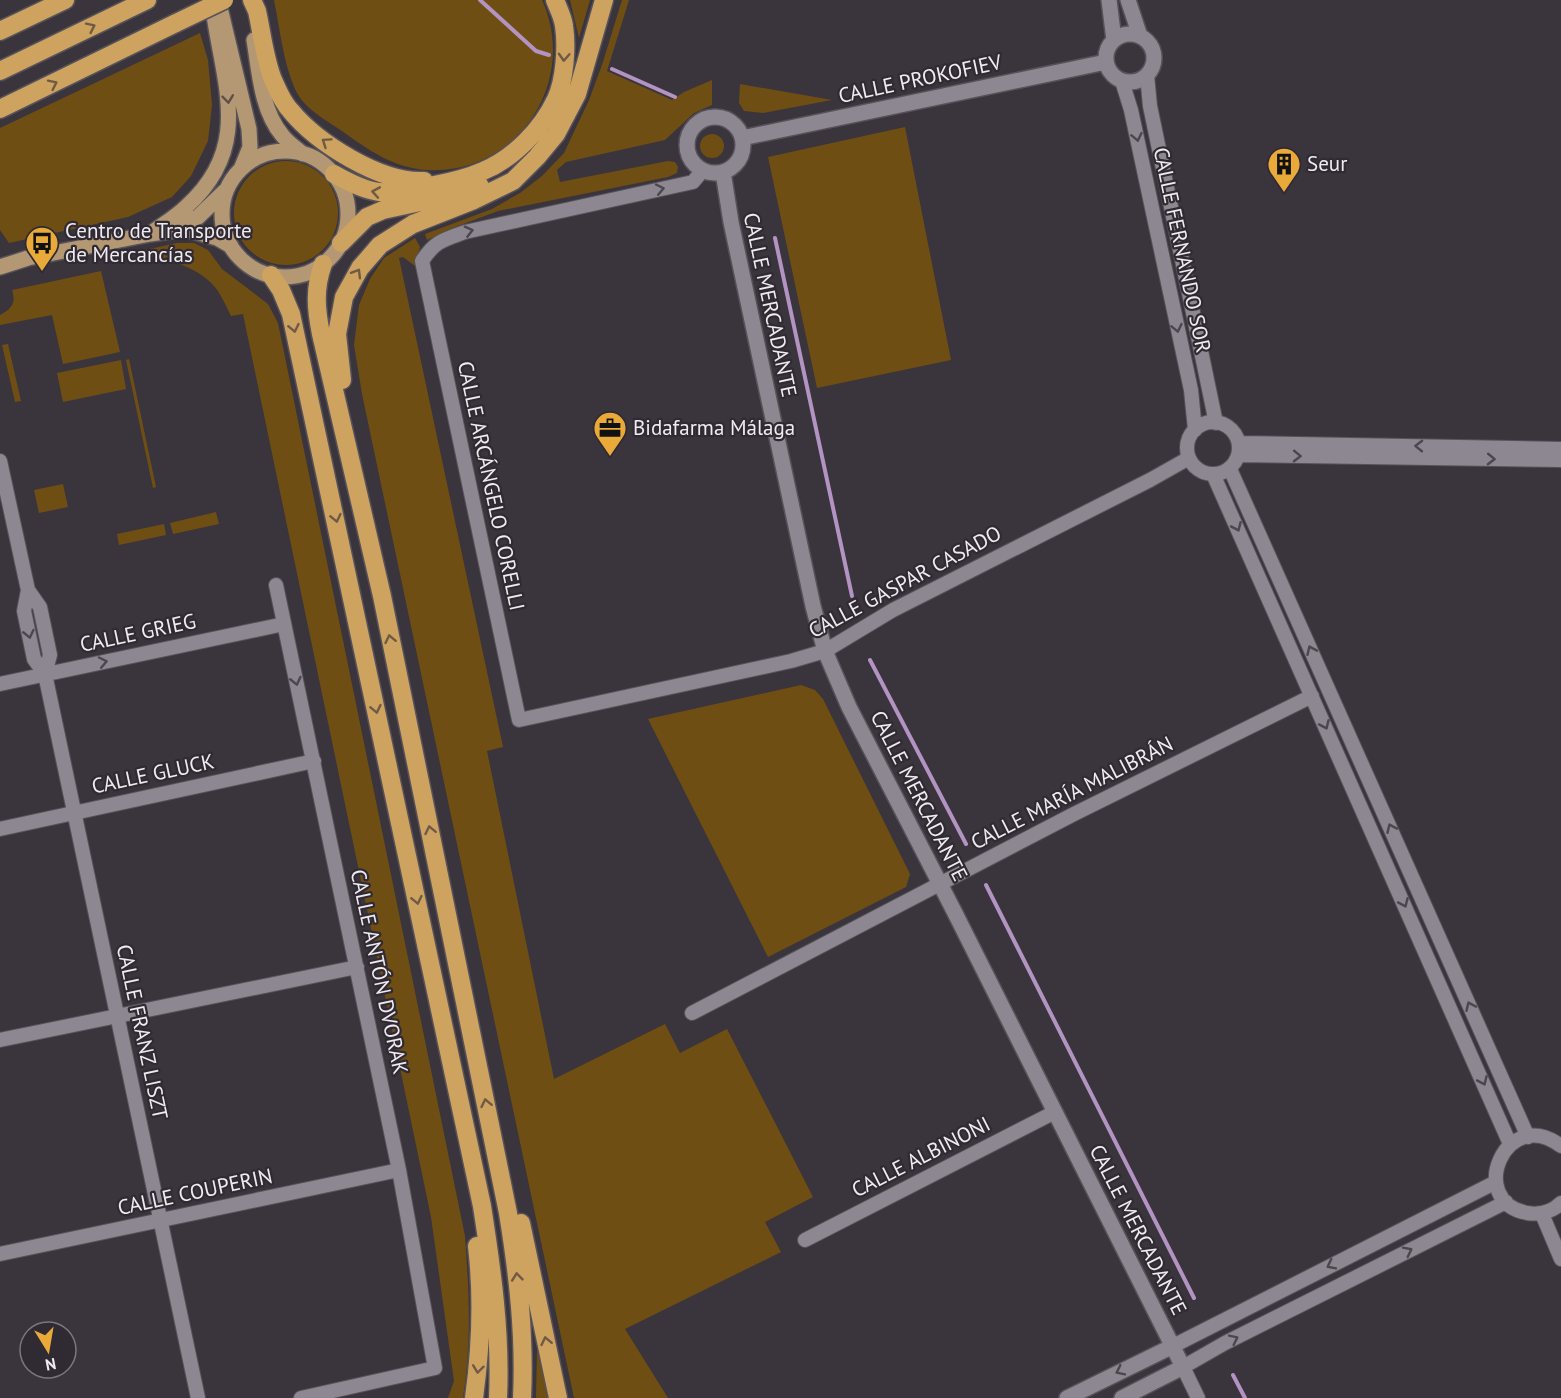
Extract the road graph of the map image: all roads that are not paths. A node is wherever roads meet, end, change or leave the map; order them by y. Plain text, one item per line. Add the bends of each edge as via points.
1 (65, 0) edge
2 (147, 0) edge
3 (212, 0) edge
4 (219, 0) edge
5 (224, 0) edge
6 (246, 0) edge
7 (252, 0) edge
8 (555, 0) edge
9 (603, 0) edge
10 (1109, 0) edge
11 (1128, 0) edge
12 (0, 31) edge
13 (1140, 36) junction
14 (1114, 40) junction
15 (1106, 62) junction
16 (0, 71) edge
17 (1147, 75) junction
18 (1122, 81) junction
19 (0, 109) edge
20 (742, 138) junction
21 (303, 154) junction
22 (537, 157) junction
23 (241, 169) junction
24 (703, 170) junction
25 (723, 172) junction
26 (334, 174) junction
27 (459, 180) junction
28 (227, 189) junction
29 (150, 234) junction
30 (341, 243) junction
31 (231, 246) junction
32 (0, 254) edge
33 (28, 258) junction
34 (323, 264) junction
35 (0, 267) edge
36 (271, 275) junction
37 (1216, 423) junction
38 (1195, 430) junction
39 (1238, 449) junction
40 (1561, 449) edge
41 (1189, 458) junction
42 (1561, 460) edge
43 (0, 461) edge
44 (1230, 469) junction
45 (354, 474) junction
46 (1213, 474) junction
47 (276, 585) dead end
48 (284, 624) junction
49 (825, 651) junction
50 (45, 674) junction
51 (0, 684) edge
52 (1312, 696) junction
53 (519, 720) joint
54 (314, 761) junction
55 (75, 813) junction
56 (0, 829) edge
57 (940, 883) junction
58 (357, 967) junction
59 (692, 1013) dead end
60 (118, 1016) junction
61 (0, 1040) edge
62 (1055, 1112) junction
63 (1528, 1137) junction
64 (1510, 1144) junction
65 (1561, 1146) edge
66 (497, 1160) junction
67 (399, 1170) junction
68 (1496, 1182) junction
69 (1506, 1202) junction
70 (482, 1206) junction
71 (1560, 1207) edge
72 (1542, 1214) junction
73 (161, 1221) junction
74 (805, 1240) dead end
75 (0, 1254) edge
76 (1561, 1259) edge
77 (1173, 1346) junction
78 (1182, 1366) junction
79 (198, 1398) edge
80 (301, 1398) edge
81 (474, 1398) edge
82 (498, 1398) edge
83 (522, 1398) edge
84 (558, 1398) edge
85 (1067, 1398) edge
86 (1122, 1398) edge
87 (1198, 1398) edge

1 - 12 highway
16 -> 2 highway
3 -> 29 main road via 228,95 228,138 219,164 202,192
4 - 23 main road via 249,129 250,147
19 -> 5 highway, bridge
6 - 21 main road via 272,120 282,136
27 -> 7 highway via 418,181 391,176 360,165 307,128 288,109 273,80
8 -> 27 highway via 564,25 565,61 557,97 539,127 514,152 484,171
9 - 22 highway via 577,94 556,134
10 - 14 street
11 - 13 street
13 - 14 street via 1122,35
13 - 17 street via 1154,53 1154,64
14 - 15 street
15 - 18 street
15 - 20 street, CALLE PROKOFIEV
17 - 18 street via 1140,80
17 - 37 street, CALLE FERNANDO SOR via 1150,106
18 -> 38 street, CALLE FERNANDO SOR via 1191,390
20 - 24 street via 732,122 723,118 705,119 697,124 687,139 687,149 695,165
20 - 25 street via 737,162
21 - 23 main road via 270,153
21 - 26 main road
22 - 30 highway via 494,181 367,217
45 -> 22 highway via 337,334 344,297 360,268 380,245 413,224 513,181
23 - 28 main road
24 - 25 street
53 -> 24 street, CALLE ARCÁNGELO CORELLI via 422,261 430,248 465,232 693,182
25 - 49 street, CALLE MERCADANTE via 733,234
27 -> 26 highway via 389,194 352,185
26 - 30 main road via 348,207
28 - 29 main road via 198,217
28 - 31 main road via 222,218
29 - 31 main road via 185,229
29 - 33 main road
30 - 34 main road
31 - 36 main road via 248,265
32 - 33 main road
33 - 35 main road
34 - 36 main road via 298,276
34 - 45 highway via 317,279 315,305
36 -> 70 highway via 291,314
37 - 38 street
37 - 39 street via 1236,435
38 - 41 street via 1188,443
40 -> 39 street
39 -> 42 street
39 - 44 street
41 - 46 street via 1196,468
41 - 49 street, CALLE GASPAR CASADO via 893,610
43 - 50 street, CALLE FRANZ LISZT via 28,590 24,611 34,659
44 - 46 street
63 -> 44 street
66 -> 45 highway
46 -> 52 street
47 - 48 street, CALLE ANTÓN DVORAK
50 -> 48 street, CALLE GRIEG
48 -> 54 street, CALLE ANTÓN DVORAK
49 - 53 street, CALLE GASPAR CASADO via 792,662
49 - 57 street, CALLE MERCADANTE
50 - 51 street, CALLE GRIEG
50 - 55 street, CALLE FRANZ LISZT
52 - 57 street, CALLE MARÍA MALIBRÁN
52 -> 64 street
54 - 55 street, CALLE GLUCK
54 - 58 street, CALLE ANTÓN DVORAK
55 - 56 street, CALLE GLUCK
55 - 60 street, CALLE FRANZ LISZT
57 - 59 street, CALLE MARÍA MALIBRÁN
57 - 62 street, CALLE MERCADANTE
58 - 60 street
58 - 67 street, CALLE ANTÓN DVORAK
60 - 61 street
60 - 73 street, CALLE FRANZ LISZT
62 - 74 street, CALLE ALBINONI
62 - 77 street, CALLE MERCADANTE
63 - 64 street
63 - 65 street via 1546,1138
64 - 68 street via 1498,1161
83 -> 66 highway via 521,1312
84 -> 66 highway via 514,1190
67 - 73 street, CALLE COUPERIN
67 - 80 street, CALLE ANTÓN DVORAK via 435,1368
68 - 69 street
68 -> 77 street
69 - 72 street via 1522,1212
78 -> 69 street
70 -> 81 highway via 476,1239 481,1322
70 - 82 highway via 497,1314
71 - 72 street
72 - 76 street
73 - 75 street, CALLE COUPERIN
73 - 79 street, CALLE FRANZ LISZT
77 - 78 street, CALLE MERCADANTE
77 -> 85 street
78 - 86 street
78 - 87 street, CALLE MERCADANTE

